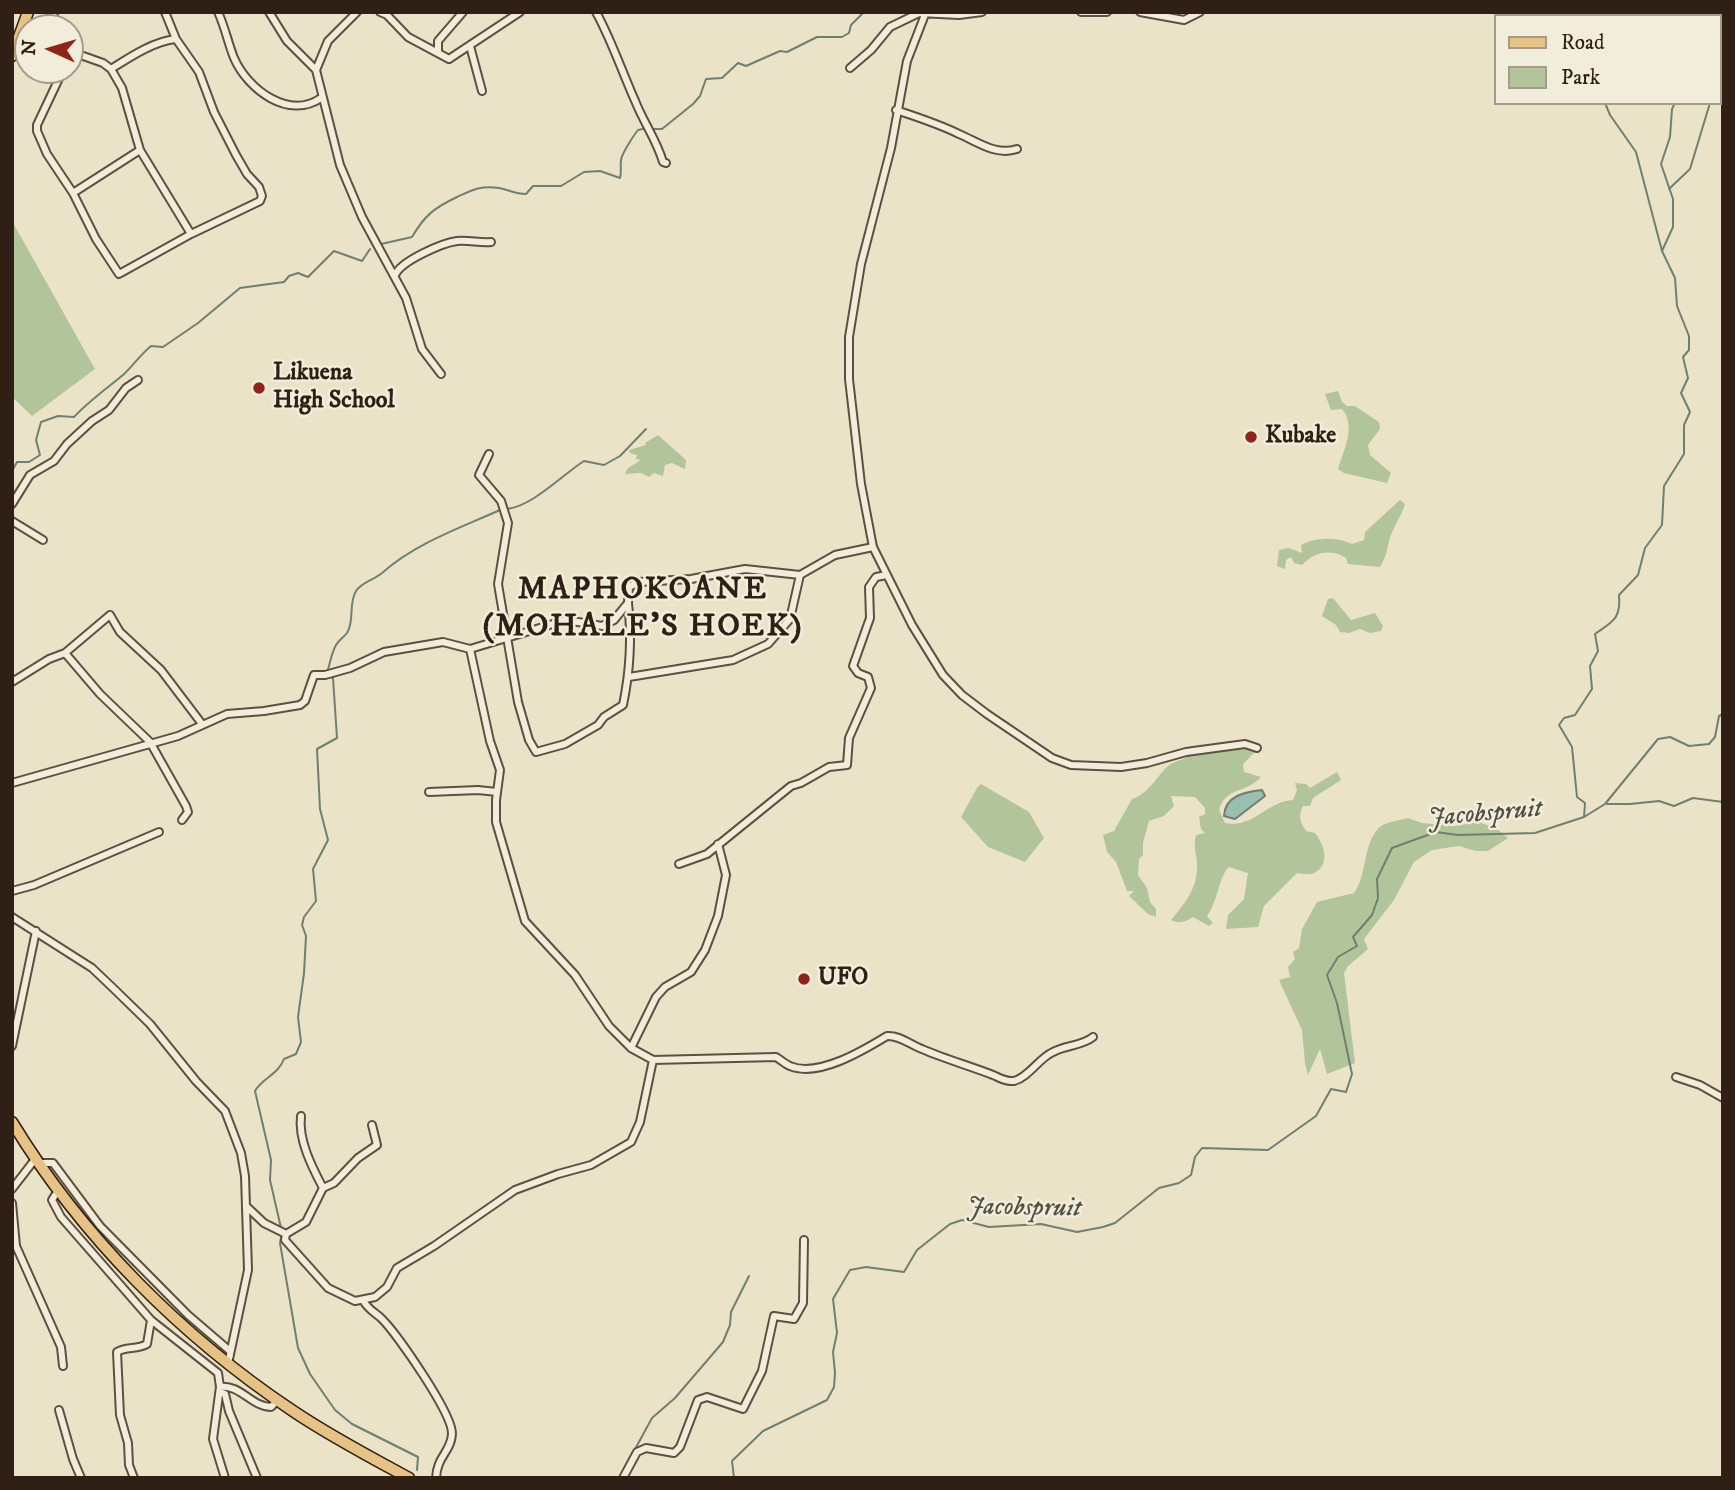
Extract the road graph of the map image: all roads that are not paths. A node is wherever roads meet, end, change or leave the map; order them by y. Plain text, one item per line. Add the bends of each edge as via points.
1 (28, 12) edge
2 (165, 12) edge
3 (218, 12) edge
4 (269, 12) edge
5 (357, 12) edge
6 (380, 12) edge
7 (463, 12) edge
8 (520, 12) edge
9 (596, 12) edge
10 (926, 12) edge
11 (982, 12) edge
12 (1080, 12) edge
13 (1107, 12) edge
14 (1140, 12) edge
15 (1200, 12) edge
16 (176, 39) junction
17 (470, 46) junction
18 (438, 51) junction
19 (12, 56) edge
20 (84, 57) edge
21 (850, 68) dead end
22 (111, 69) junction
23 (316, 70) junction
24 (56, 84) edge
25 (482, 91) dead end
26 (321, 98) junction
27 (896, 110) junction
28 (1017, 149) dead end
29 (140, 150) junction
30 (666, 163) dead end
31 (73, 193) junction
32 (191, 234) junction
33 (491, 242) dead end
34 (395, 275) junction
35 (441, 374) dead end
36 (138, 380) dead end
37 (489, 454) dead end
38 (12, 504) edge
39 (12, 521) edge
40 (43, 540) dead end
41 (873, 547) junction
42 (800, 575) junction
43 (887, 575) junction
44 (628, 603) junction
45 (506, 638) junction
46 (470, 649) junction
47 (65, 653) junction
48 (629, 677) junction
49 (12, 682) edge
50 (202, 724) junction
51 (150, 742) junction
52 (1257, 748) dead end
53 (12, 783) edge
54 (429, 792) dead end
55 (497, 792) junction
56 (182, 820) dead end
57 (159, 832) dead end
58 (718, 844) junction
59 (679, 864) dead end
60 (12, 891) edge
61 (12, 917) edge
62 (36, 931) junction
63 (1093, 1037) dead end
64 (12, 1046) edge
65 (631, 1048) junction
66 (653, 1060) junction
67 (1676, 1077) dead end
68 (1723, 1098) edge
69 (301, 1116) dead end
70 (12, 1122) edge
71 (372, 1125) dead end
72 (38, 1161) junction
73 (323, 1188) junction
74 (12, 1189) edge
75 (59, 1189) junction
76 (12, 1203) edge
77 (246, 1206) junction
78 (286, 1234) junction
79 (804, 1240) dead end
80 (363, 1300) junction
81 (151, 1320) junction
82 (230, 1351) junction
83 (228, 1363) junction
84 (64, 1366) dead end
85 (220, 1389) junction
86 (278, 1400) junction
87 (59, 1410) dead end
88 (81, 1478) edge
89 (134, 1478) edge
90 (225, 1478) edge
91 (257, 1478) edge
92 (409, 1478) edge
93 (436, 1478) edge
94 (623, 1478) edge

1 - 19 main road
2 - 16 street
3 - 26 street via 234,60 266,96 291,107
4 - 23 street
5 - 23 street via 328,41
6 - 18 street via 408,37
7 - 18 street via 438,41
8 - 17 street
9 - 30 street
10 - 11 street
10 - 21 street via 890,27
10 - 27 street via 907,61
12 - 13 street
14 - 15 street via 1184,20
16 - 22 street
16 - 32 street via 199,72 214,112 262,196
17 - 18 street via 449,59
17 - 25 street
20 - 22 street
22 - 29 street via 122,88
23 - 26 street
24 - 31 street via 37,131
26 - 34 street via 340,165 362,218
27 - 28 street via 995,150
27 - 41 street via 849,337 861,484
29 - 31 street
29 - 32 street
31 - 32 street via 119,274
33 - 34 street via 454,241 406,261
34 - 35 street via 422,349
36 - 38 street via 54,461 30,475
37 - 45 street via 479,475 501,501 508,523 498,583
39 - 40 street
41 - 42 street via 835,555
41 - 43 street
42 - 44 street via 745,569 639,582 629,587
42 - 48 street via 790,619 768,644 733,660
43 - 52 street via 943,675 978,708 1052,758 1071,765 1121,767 1245,744
43 - 58 street via 876,577 869,587 870,618 853,666 868,677 872,688 849,738 847,765 829,767 791,786
44 - 45 street via 607,625 566,620
44 - 48 street
45 - 46 street
45 - 48 street via 518,702 536,752 565,744 623,705
46 - 50 street via 443,642 384,652 350,668 314,675 300,705 227,714
46 - 55 street via 500,770
47 - 49 street
47 - 50 street via 110,615
47 - 51 street
50 - 51 street
51 - 53 street
51 - 56 street via 186,806
54 - 55 street
55 - 65 street via 496,821 525,922 575,975 609,1026
57 - 60 street
58 - 59 street via 707,854
58 - 65 street via 726,875 705,950 691,972 656,997
61 - 62 street
62 - 64 street
62 - 77 street via 92,968 127,1001 225,1111 241,1153
63 - 66 street via 1052,1052 1014,1080 973,1069 894,1036 839,1061 809,1068 791,1067 776,1057
65 - 66 street
66 - 80 street via 640,1122 631,1142 591,1165 515,1190 397,1268 387,1287
67 - 68 street
69 - 73 street via 299,1128
70 - 72 main road
71 - 73 street via 377,1145
72 - 74 street
72 - 75 main road
72 - 82 street via 53,1163 100,1226
73 - 78 street via 306,1222
75 - 81 street via 52,1200 61,1217
75 - 83 main road via 143,1288
76 - 84 street via 16,1246 58,1339
77 - 78 street via 264,1223
77 - 82 street via 248,1270
78 - 80 street via 285,1240 328,1288 355,1301
79 - 94 street via 803,1303 794,1319 774,1316 762,1371 743,1409 707,1397 698,1400 680,1447 674,1453 646,1448 637,1452
80 - 93 street via 396,1337 451,1422 449,1448 439,1460
81 - 85 street via 218,1373
81 - 89 street via 147,1344 117,1352 120,1415
82 - 83 street
83 - 86 main road
85 - 86 street via 234,1389 262,1407 271,1407
85 - 90 street via 213,1439
85 - 91 street
86 - 92 main road
87 - 88 street

